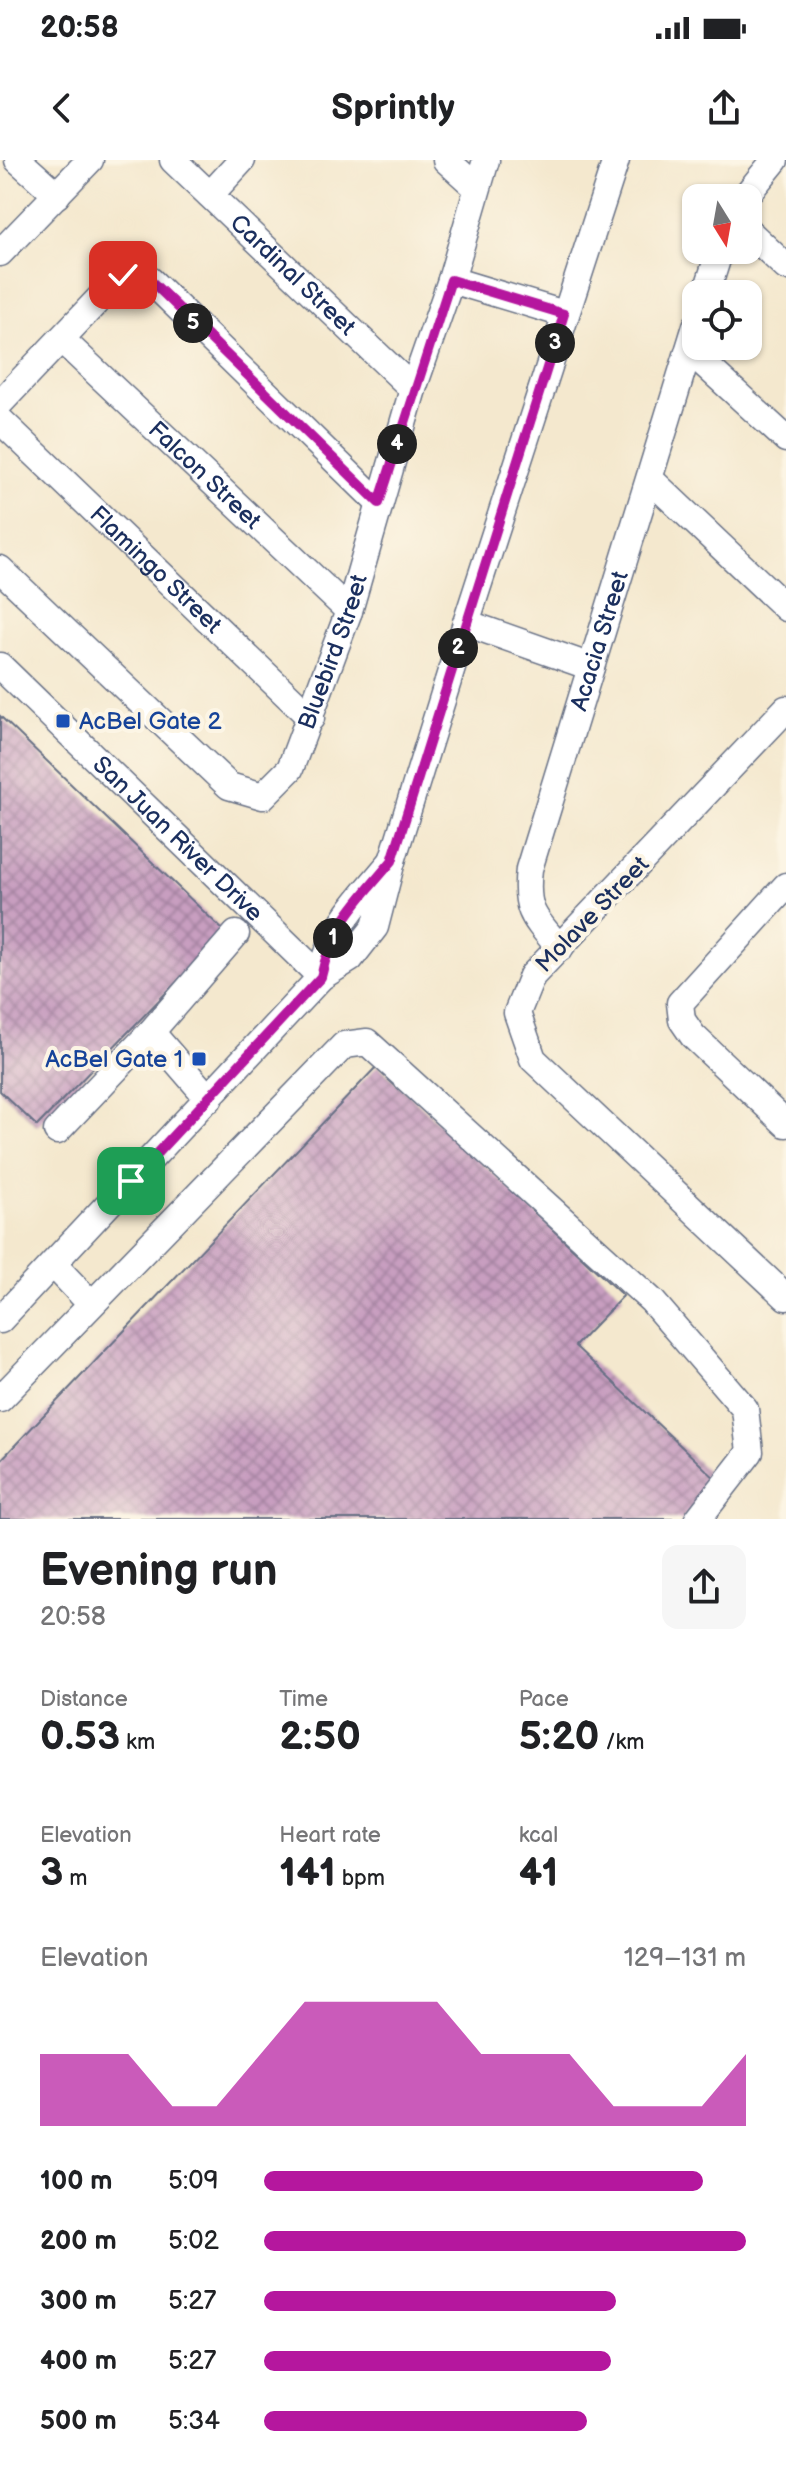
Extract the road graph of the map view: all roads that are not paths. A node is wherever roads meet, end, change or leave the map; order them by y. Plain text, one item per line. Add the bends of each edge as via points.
1 (18, 160) edge
2 (90, 160) edge
3 (173, 160) edge
4 (242, 160) edge
5 (446, 160) edge
6 (486, 160) edge
7 (616, 160) edge
8 (775, 160) edge
9 (755, 184) edge
10 (477, 188) junction
11 (57, 195) junction
12 (210, 195) junction
13 (762, 244) edge
14 (0, 253) edge
15 (786, 267) edge
16 (451, 280) junction
17 (564, 314) junction
18 (61, 339) junction
19 (686, 360) edge
20 (712, 360) edge
21 (413, 389) junction
22 (0, 403) edge
23 (0, 420) edge
24 (786, 439) edge
25 (651, 480) junction
26 (379, 503) junction
27 (0, 569) edge
28 (786, 608) edge
29 (349, 611) junction
30 (466, 623) junction
31 (0, 666) edge
32 (591, 667) junction
33 (786, 709) edge
34 (311, 718) junction
35 (786, 886) edge
36 (236, 934) dead end
37 (560, 948) junction
38 (321, 977) junction
39 (151, 1032) junction
40 (209, 1099) junction
41 (786, 1124) edge
42 (57, 1131) dead end
43 (53, 1264) junction
44 (786, 1297) edge
45 (90, 1303) junction
46 (0, 1320) edge
47 (0, 1399) edge
48 (698, 1519) edge

1 - 11 street
2 - 11 street
3 - 12 street, Cardinal Street
4 - 12 street
5 - 10 street
6 - 10 street, Bluebird Street
7 - 17 street
8 - 9 street
10 - 16 street, Bluebird Street
11 - 14 street
12 - 21 street, Cardinal Street
13 - 15 street
16 - 17 street
16 - 21 street, Bluebird Street
17 - 30 street
18 - 22 street
18 - 26 street via 123,275 141,274
18 - 29 street, Falcon Street
19 - 25 street, Acacia Street
20 - 24 street
21 - 26 street, Bluebird Street
23 - 34 street, Flamingo Street
25 - 28 street
25 - 32 street, Acacia Street
26 - 29 street, Bluebird Street
27 - 34 street, Bluebird Street via 229,786 263,796 290,769
29 - 34 street, Bluebird Street
30 - 32 street
30 - 38 street via 375,927 350,959
31 - 38 street, San Juan River Drive
32 - 37 street, Acacia Street via 529,869 526,896 531,915
33 - 37 street, Molave Street
35 - 41 street via 680,1003 682,1020 693,1036
36 - 39 street
37 - 44 street, Molave Street via 532,976 517,1013 533,1059
38 - 40 street
39 - 40 street
39 - 42 street
40 - 43 street
43 - 45 street
43 - 46 street
45 - 47 street
45 - 48 street via 344,1045 367,1042 652,1301 745,1409 750,1452

